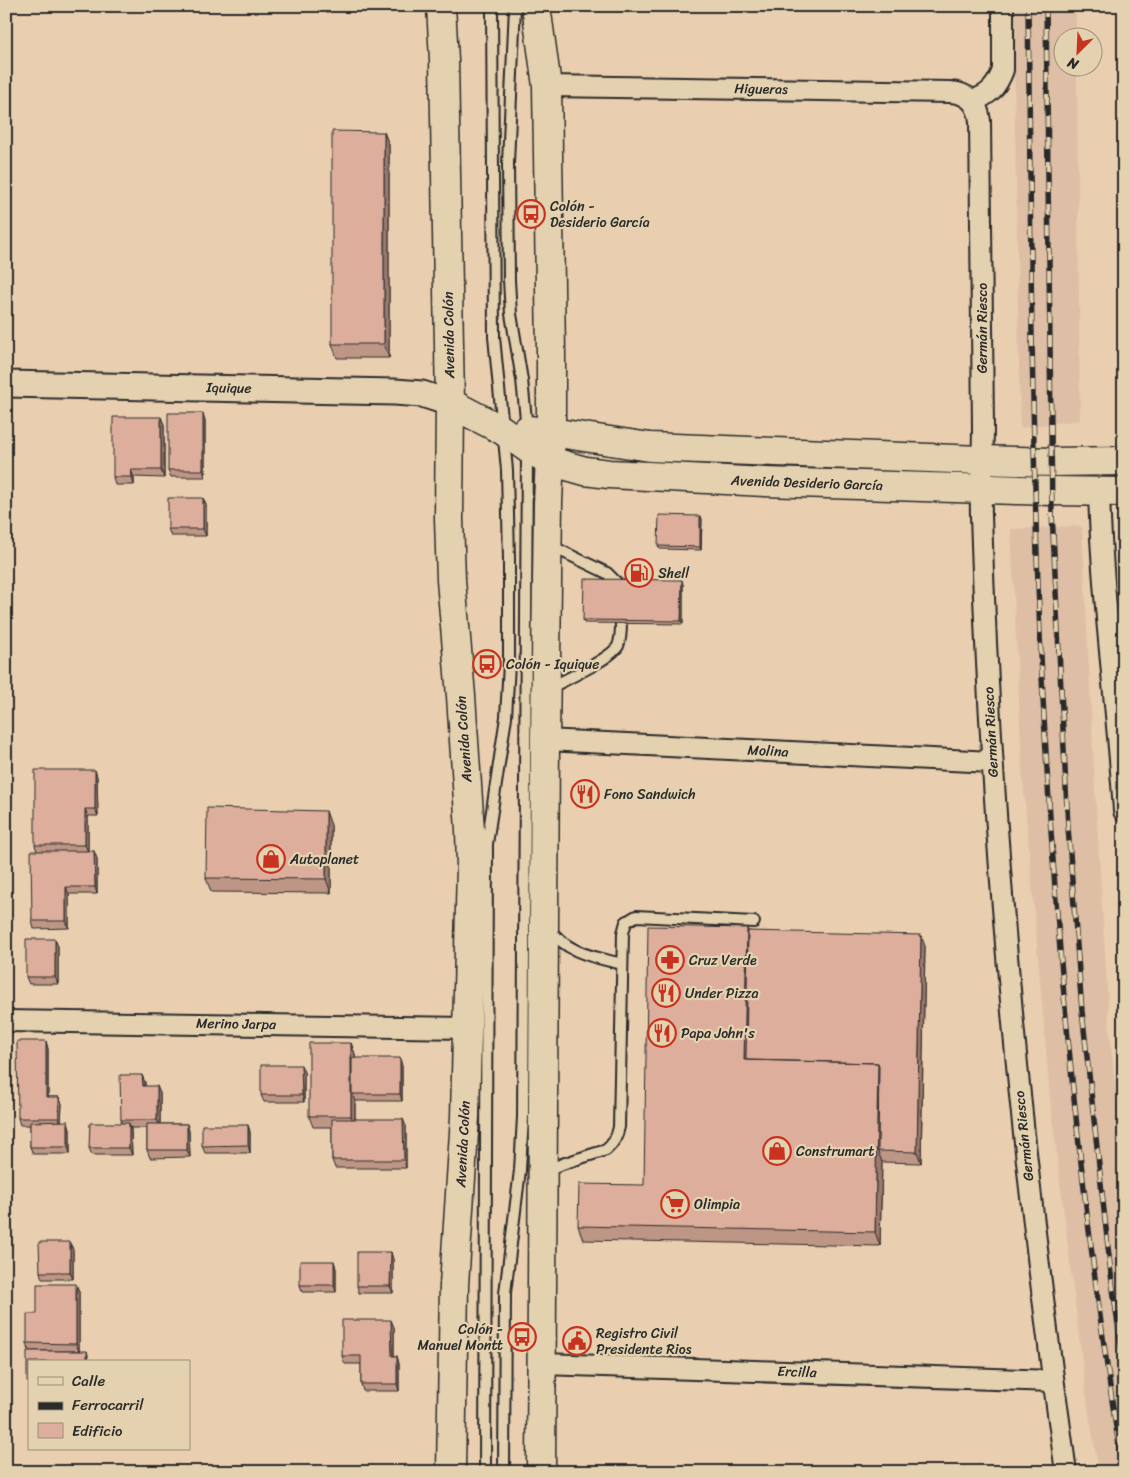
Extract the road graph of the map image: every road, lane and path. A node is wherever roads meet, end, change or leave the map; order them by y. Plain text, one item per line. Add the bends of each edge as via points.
1 (441, 6) edge
2 (492, 6) edge
3 (515, 6) edge
4 (536, 6) edge
5 (1003, 6) edge
6 (547, 86) junction
7 (972, 100) junction
8 (6, 384) edge
9 (450, 404) junction
10 (531, 440) junction
11 (766, 452) junction
12 (981, 460) junction
13 (1124, 461) edge
14 (765, 482) junction
15 (981, 489) junction
16 (1111, 492) edge
17 (547, 544) junction
18 (617, 583) edge
19 (621, 624) edge
20 (545, 690) junction
21 (1121, 731) edge
22 (545, 740) junction
23 (992, 762) junction
24 (1124, 811) edge
25 (544, 921) junction
26 (754, 922) dead end
27 (622, 964) junction
28 (6, 1020) edge
29 (467, 1028) junction
30 (543, 1172) junction
31 (542, 1364) junction
32 (1053, 1381) junction
33 (451, 1472) edge
34 (485, 1472) edge
35 (504, 1472) edge
36 (541, 1472) edge
37 (1066, 1472) edge

1 - 9 main road, Avenida Colón
2 - 10 lane via 494,337
3 - 10 lane via 508,163 509,280 511,314
4 - 6 main road
5 - 7 street via 1000,79 988,93
6 - 7 street, Higueras via 958,92
6 - 10 main road
7 - 12 street, Germán Riesco via 980,121
8 - 9 street, Iquique via 395,392 422,394
9 - 10 main road, Avenida Desiderio García
9 - 29 main road, Avenida Colón via 451,580 470,839
10 - 11 main road, Avenida Desiderio García
10 - 14 main road, Avenida Desiderio García via 585,471
10 - 17 main road
10 - 34 lane via 505,452 509,664 506,717 488,844
10 - 35 lane via 523,1116 520,1170 505,1292
11 - 12 main road, Avenida Desiderio García
11 - 14 main road
12 - 13 main road, Avenida Desiderio García
12 - 15 street, Germán Riesco
14 - 15 main road, Avenida Desiderio García
15 - 16 main road, Avenida Desiderio García
15 - 23 street, Germán Riesco
16 - 21 street via 1107,616
17 - 18 lane via 607,573
17 - 20 main road
19 - 20 lane via 618,646 610,656
20 - 22 main road
21 - 24 street
22 - 23 street, Molina
22 - 25 main road
23 - 32 street, Germán Riesco via 1017,1070
25 - 27 lane via 558,939 574,951
25 - 30 main road
26 - 27 lane via 636,916 623,927
27 - 30 lane via 618,1137 606,1150
28 - 29 street, Merino Jarpa
29 - 33 main road, Avenida Colón via 465,1126 454,1285
30 - 31 main road
31 - 32 street, Ercilla
31 - 36 main road
32 - 37 street, Germán Riesco

